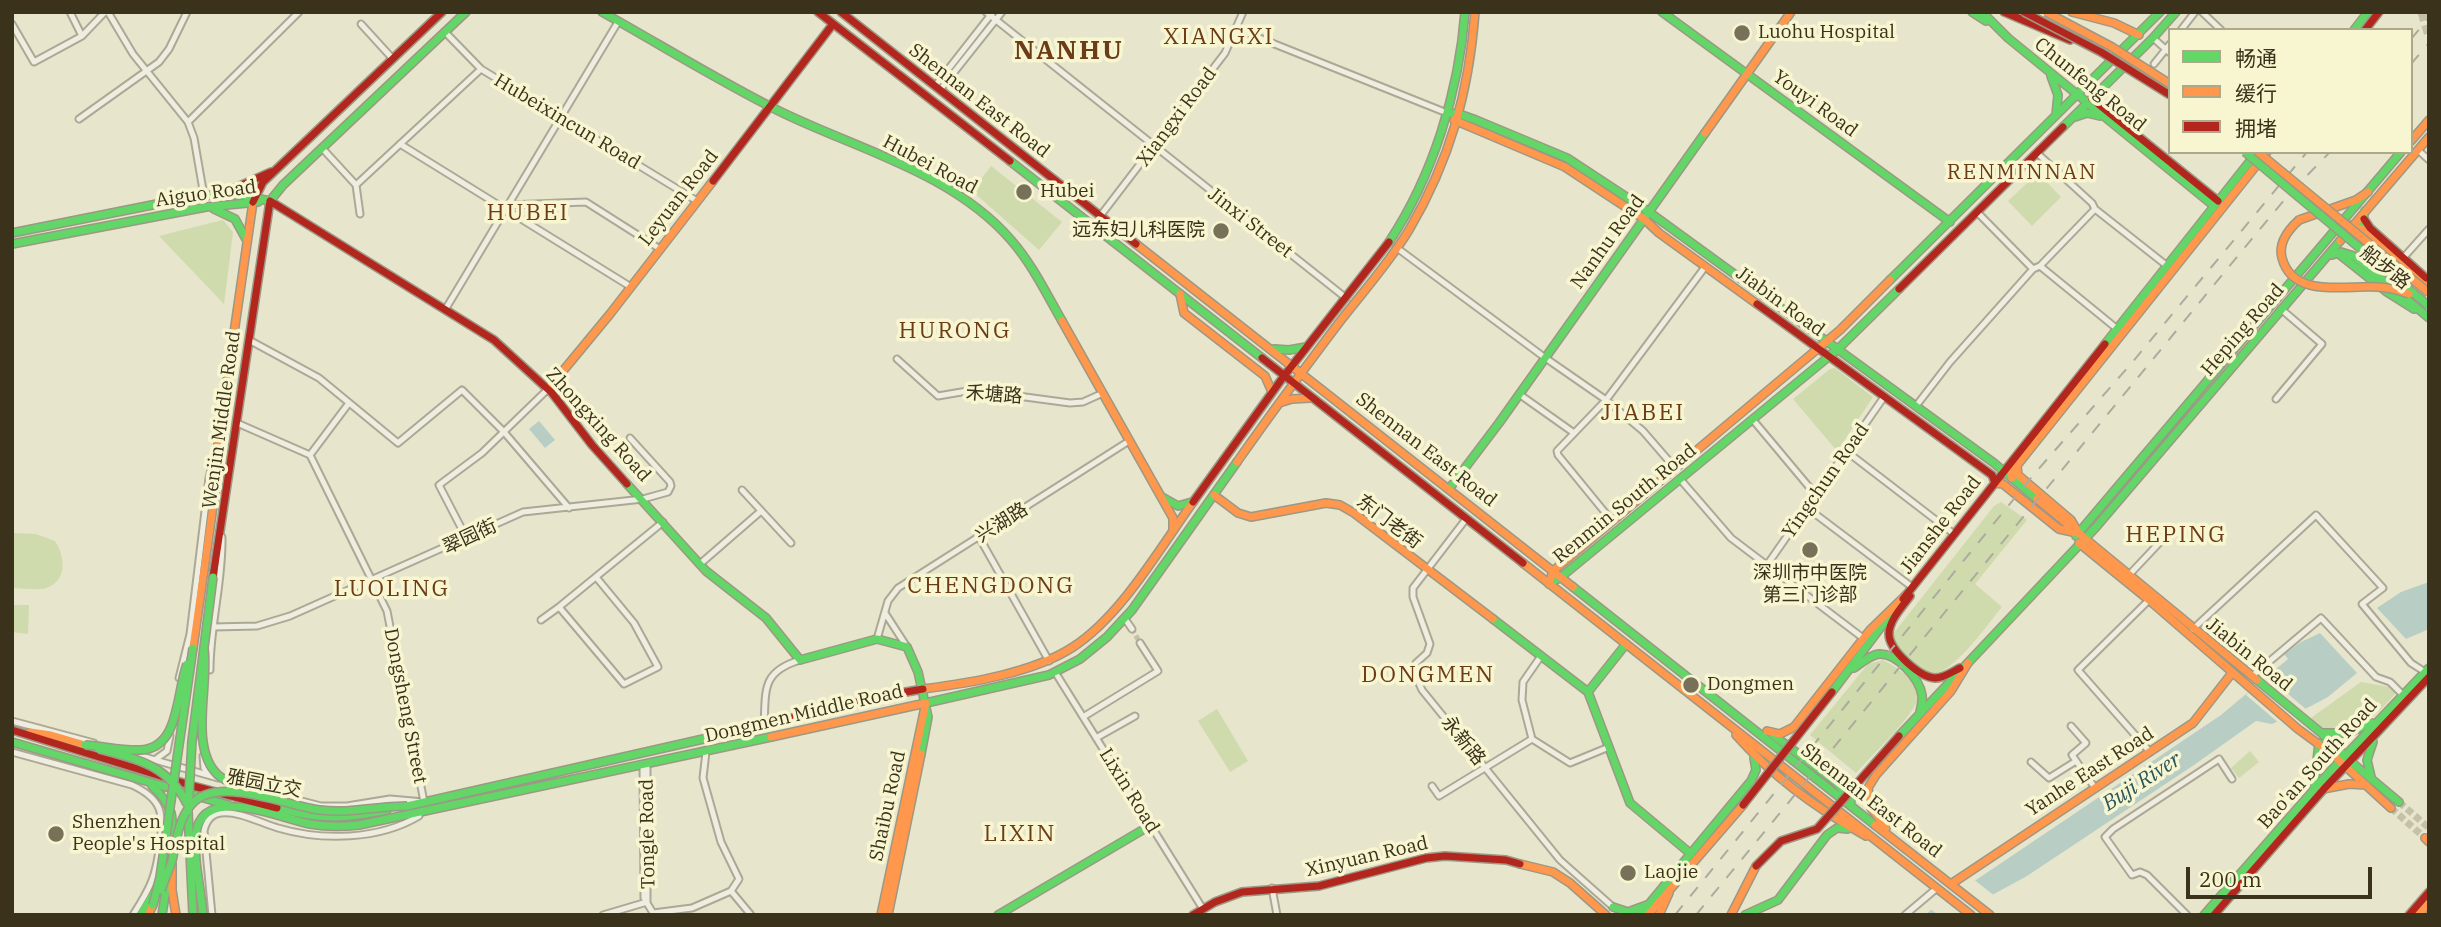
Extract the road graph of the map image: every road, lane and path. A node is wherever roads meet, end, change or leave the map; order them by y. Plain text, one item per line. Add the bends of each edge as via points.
1 (70, 12) edge
2 (106, 12) edge
3 (187, 12) edge
4 (299, 12) edge
5 (442, 12) edge
6 (467, 12) edge
7 (601, 12) edge
8 (818, 12) edge
9 (841, 12) edge
10 (1002, 12) edge
11 (1243, 12) edge
12 (1465, 12) edge
13 (1475, 12) edge
14 (1791, 12) edge
15 (1972, 12) edge
16 (1982, 12) edge
17 (2004, 12) edge
18 (2024, 12) edge
19 (2046, 12) edge
20 (2060, 12) edge
21 (2072, 12) edge
22 (2090, 12) edge
23 (2160, 12) edge
24 (2176, 12) edge
25 (2195, 12) edge
26 (2202, 12) edge
27 (2368, 12) edge
28 (2379, 12) edge
29 (1663, 13) edge
30 (991, 15) edge
31 (618, 22) junction
32 (2114, 23) junction
33 (12, 24) edge
34 (361, 24) dead end
35 (833, 24) junction
36 (2183, 28) edge
37 (2219, 28) edge
38 (2356, 28) edge
39 (2367, 28) edge
40 (1237, 29) junction
41 (445, 32) junction
42 (2139, 35) junction
43 (82, 36) junction
44 (2008, 38) junction
45 (2153, 38) junction
46 (2112, 47) junction
47 (2168, 49) edge
48 (2101, 52) junction
49 (393, 58) junction
50 (2154, 64) dead end
51 (481, 69) junction
52 (2047, 70) junction
53 (147, 71) junction
54 (1748, 74) junction
55 (2168, 83) edge
56 (938, 88) junction
57 (2168, 94) edge
58 (2078, 95) junction
59 (2090, 101) junction
60 (770, 106) junction
61 (1447, 113) junction
62 (560, 117) junction
63 (1457, 117) junction
64 (2055, 118) junction
65 (79, 119) dead end
66 (2107, 119) junction
67 (2071, 120) junction
68 (2429, 120) edge
69 (188, 122) junction
70 (2429, 137) edge
71 (2413, 139) edge
72 (400, 144) junction
73 (322, 148) junction
74 (1155, 148) junction
75 (2418, 150) junction
76 (2037, 153) junction
77 (2247, 154) edge
78 (2255, 154) edge
79 (2259, 154) edge
80 (2265, 154) edge
81 (2400, 154) edge
82 (2429, 160) edge
83 (275, 170) junction
84 (356, 185) junction
85 (2368, 192) junction
86 (222, 194) junction
87 (204, 196) junction
88 (254, 199) junction
89 (270, 201) junction
90 (697, 201) junction
91 (2216, 203) junction
92 (206, 207) junction
93 (507, 207) junction
94 (2095, 209) junction
95 (2365, 211) junction
96 (1649, 212) junction
97 (1977, 212) junction
98 (360, 214) dead end
99 (1101, 215) junction
100 (1644, 219) junction
101 (1950, 222) junction
102 (2353, 225) junction
103 (2339, 226) junction
104 (2429, 229) edge
105 (12, 233) edge
106 (2369, 235) junction
107 (246, 239) junction
108 (12, 244) edge
109 (2381, 245) junction
110 (1397, 248) junction
111 (660, 249) junction
112 (2332, 255) junction
113 (2404, 257) junction
114 (2321, 263) junction
115 (2364, 264) junction
116 (2166, 265) junction
117 (2040, 266) junction
118 (1705, 267) junction
119 (2033, 269) junction
120 (2418, 275) junction
121 (2429, 282) edge
122 (631, 287) junction
123 (2429, 293) edge
124 (1180, 294) junction
125 (2401, 295) junction
126 (1346, 298) junction
127 (2429, 306) edge
128 (2281, 309) junction
129 (445, 310) junction
130 (2429, 319) edge
131 (2116, 328) junction
132 (249, 340) junction
133 (1828, 341) junction
134 (1266, 345) junction
135 (1306, 347) junction
136 (1818, 349) junction
137 (1838, 349) junction
138 (1315, 354) junction
139 (1544, 357) junction
140 (1829, 357) junction
141 (897, 359) dead end
142 (1292, 365) junction
143 (1301, 372) junction
144 (1284, 376) junction
145 (1293, 383) junction
146 (1320, 386) junction
147 (548, 389) junction
148 (1272, 392) junction
149 (1103, 393) junction
150 (1519, 394) junction
151 (1884, 397) junction
152 (1311, 398) junction
153 (2276, 398) dead end
154 (1606, 400) junction
155 (349, 403) junction
156 (1279, 403) junction
157 (1916, 405) junction
158 (1753, 420) junction
159 (237, 423) junction
160 (504, 432) junction
161 (1574, 433) junction
162 (630, 438) dead end
163 (1129, 441) junction
164 (218, 443) junction
165 (1846, 451) junction
166 (310, 455) junction
167 (1675, 468) junction
168 (2004, 471) junction
169 (2016, 477) junction
170 (1680, 479) junction
171 (1994, 483) junction
172 (1449, 489) junction
173 (742, 490) dead end
174 (1159, 494) junction
175 (1815, 494) junction
176 (1214, 495) junction
177 (643, 499) junction
178 (1194, 500) junction
179 (1806, 507) junction
180 (569, 508) junction
181 (761, 510) junction
182 (1466, 519) junction
183 (663, 522) junction
184 (1612, 522) junction
185 (222, 527) junction
186 (1172, 530) junction
187 (1954, 534) junction
188 (979, 537) junction
189 (2081, 538) junction
190 (467, 539) junction
191 (2162, 540) dead end
192 (791, 543) dead end
193 (700, 564) junction
194 (1767, 565) junction
195 (1426, 569) junction
196 (1553, 571) junction
197 (2129, 575) junction
198 (596, 577) junction
199 (1561, 577) junction
200 (1920, 577) junction
201 (371, 580) junction
202 (1549, 584) junction
203 (1912, 587) junction
204 (1906, 595) junction
205 (2149, 600) junction
206 (559, 607) junction
207 (885, 613) junction
208 (1125, 619) junction
209 (541, 620) dead end
210 (213, 627) junction
211 (1132, 629) tunnel mouth
212 (2193, 629) junction
213 (1863, 638) junction
214 (877, 639) junction
215 (1140, 643) tunnel mouth
216 (1626, 644) junction
217 (907, 647) junction
218 (193, 648) junction
219 (204, 649) junction
220 (1541, 656) junction
221 (800, 660) junction
222 (1049, 661) junction
223 (1968, 663) junction
224 (1055, 672) junction
225 (2427, 672) edge
226 (2232, 673) junction
227 (1845, 674) junction
228 (2255, 679) junction
229 (923, 689) junction
230 (1588, 692) junction
231 (2403, 695) junction
232 (926, 703) junction
233 (2384, 714) junction
234 (1135, 716) dead end
235 (1918, 716) junction
236 (1083, 717) junction
237 (1739, 718) junction
238 (12, 720) edge
239 (1728, 724) junction
240 (764, 726) junction
241 (2071, 726) dead end
242 (12, 730) edge
243 (1767, 732) junction
244 (2320, 732) junction
245 (21, 733) junction
246 (2375, 735) junction
247 (1096, 738) junction
248 (1532, 739) junction
249 (12, 742) edge
250 (2319, 743) junction
251 (87, 744) junction
252 (1609, 747) junction
253 (12, 752) edge
254 (706, 752) junction
255 (2150, 752) junction
256 (1752, 755) junction
257 (155, 760) junction
258 (2076, 761) junction
259 (2031, 762) dead end
260 (2345, 762) junction
261 (645, 766) junction
262 (1485, 768) junction
263 (209, 775) junction
264 (2232, 779) dead end
265 (147, 782) junction
266 (2370, 783) junction
267 (1432, 786) dead end
268 (2095, 788) junction
269 (2323, 789) junction
270 (2314, 790) junction
271 (424, 802) junction
272 (2399, 802) tunnel mouth
273 (283, 803) junction
274 (235, 806) junction
275 (407, 806) junction
276 (2391, 808) tunnel mouth
277 (188, 811) junction
278 (425, 813) junction
279 (1861, 814) junction
280 (1151, 825) junction
281 (1854, 830) junction
282 (1885, 847) junction
283 (1908, 850) junction
284 (1691, 854) junction
285 (1561, 860) junction
286 (170, 862) junction
287 (1552, 872) junction
288 (1953, 886) junction
289 (1272, 888) junction
290 (1937, 888) junction
291 (1671, 890) junction
292 (731, 891) junction
293 (2429, 892) edge
294 (647, 902) junction
295 (2429, 902) edge
296 (1650, 903) junction
297 (153, 905) junction
298 (1613, 907) joint
299 (1203, 909) junction
300 (2215, 914) edge
301 (133, 915) edge
302 (140, 915) edge
303 (148, 915) edge
304 (160, 915) edge
305 (176, 915) edge
306 (193, 915) edge
307 (203, 915) edge
308 (212, 915) edge
309 (603, 915) edge
310 (751, 915) edge
311 (881, 915) edge
312 (888, 915) edge
313 (998, 915) edge
314 (1193, 915) edge
315 (1277, 915) edge
316 (1606, 915) edge
317 (1640, 915) edge
318 (1648, 915) edge
319 (1659, 915) edge
320 (1731, 915) edge
321 (1745, 915) edge
322 (1905, 915) edge
323 (1971, 915) edge
324 (1990, 915) edge
325 (2188, 915) edge
326 (2204, 915) edge
327 (2409, 915) edge
328 (2418, 915) edge

1 - 43 street
2 - 43 street
2 - 53 street
3 - 53 street via 169,49
4 - 69 street
5 - 49 main road, Wenjin Middle Road
6 - 41 main road, Wenjin Middle Road
7 - 31 main road, Hubei Road
8 - 35 main road, Shennan East Road
9 - 56 main road, Shennan East Road
10 - 30 street
11 - 40 street, Xiangxi Road
12 - 61 main road, Dongmen Middle Road via 1458,78
13 - 63 main road, Dongmen Middle Road via 1467,80
14 - 54 main road, Nanhu Road
15 - 44 main road
16 - 44 main road, Chunfeng Road
17 - 48 main road, bridge
18 - 48 main road, bridge
19 - 46 main road, bridge
20 - 46 main road, bridge
21 - 32 main road
22 - 32 main road
23 - 42 main road, Renmin South Road
24 - 45 main road, Renmin South Road
25 - 36 street
26 - 37 street
27 - 38 main road
28 - 39 main road
29 - 54 main road, Youyi Road
30 - 56 street
30 - 74 street, Jinxi Street
31 - 60 main road, Hubei Road
31 - 62 street
32 - 42 main road
33 - 43 street via 34,62
34 - 49 street
35 - 60 main road, Leyuan Road
35 - 124 main road, Shennan East Road
40 - 61 street, Jiabin Road
40 - 74 street, Xiangxi Road via 1225,53
41 - 51 street, Hubeixincun Road
41 - 73 main road, Wenjin Middle Road
42 - 58 main road, Renmin South Road
44 - 52 main road, Chunfeng Road
45 - 47 street
45 - 59 main road, Renmin South Road
46 - 55 main road, bridge
47 - 50 street
48 - 57 main road, bridge
49 - 83 main road, Wenjin Middle Road
51 - 62 street, Hubeixincun Road
51 - 72 street
52 - 58 main road, Chunfeng Road
52 - 64 main road via 2058,93
53 - 65 street
53 - 69 street
54 - 96 main road, Nanhu Road
54 - 101 main road, Youyi Road
56 - 99 main road, Shennan East Road
58 - 59 main road, Chunfeng Road
58 - 64 main road, Renmin South Road
59 - 66 main road, Chunfeng Road
59 - 67 main road, Renmin South Road
59 - 91 main road, Chunfeng Road
60 - 90 main road, Leyuan Road
60 - 149 main road, Hubei Road via 933,181 1000,226 1027,258
61 - 63 main road, Jiabin Road
61 - 126 main road, Dongmen Middle Road via 1404,219
62 - 90 street, Hubeixincun Road
62 - 93 street
63 - 96 main road, Jiabin Road via 1567,158
63 - 100 main road, Jiabin Road via 1565,167
63 - 110 main road, Dongmen Middle Road via 1422,207
64 - 101 main road, Renmin South Road
66 - 67 main road via 2087,113
66 - 91 main road, Chunfeng Road
67 - 76 main road, Renmin South Road
68 - 71 main road
69 - 87 street
70 - 75 main road, Heping Road
72 - 84 street
72 - 93 street
73 - 84 street
73 - 89 main road, Wenjin Middle Road
74 - 99 street, Xiangxi Road
74 - 126 street, Jinxi Street
75 - 82 street
75 - 95 main road, Heping Road
76 - 94 street
76 - 97 main road, Renmin South Road
77 - 127 main road, bridge
78 - 91 main road, Jianshe Road
79 - 123 main road, bridge
80 - 169 main road, Jianshe Road via 2011,473
81 - 85 main road, Heping Road
83 - 86 main road
83 - 88 main road, Wenjin Middle Road
84 - 98 street
85 - 103 main road, Heping Road
85 - 127 main road, bridge via 2299,220 2281,248 2286,269 2300,283 2322,288 2394,287
86 - 87 main road, Aiguo Road
86 - 88 main road, Aiguo Road
87 - 105 main road, Aiguo Road
88 - 89 main road, Aiguo Road
88 - 92 main road, Aiguo Road
88 - 107 main road, Wenjin Middle Road
89 - 129 main road, Zhongxing Road
89 - 132 main road, Wenjin Middle Road
90 - 111 main road, Leyuan Road
91 - 116 main road, Jianshe Road
92 - 107 main road via 236,218
92 - 108 main road, Aiguo Road
93 - 111 street via 586,202
93 - 122 street
93 - 129 street
94 - 116 street
94 - 117 street
95 - 102 main road, Heping Road
95 - 106 main road via 2362,220
95 - 113 main road via 2368,226
96 - 100 main road, Nanhu Road
96 - 133 main road, Jiabin Road
97 - 119 street
97 - 137 main road, Renmin South Road
99 - 134 main road, Shennan East Road
100 - 118 main road, Jiabin Road
100 - 139 main road, Nanhu Road
101 - 133 main road, Renmin South Road
102 - 103 main road
102 - 106 main road, 船步路
102 - 114 main road, Heping Road
103 - 189 main road, Heping Road
104 - 113 street
106 - 109 main road, 船步路
107 - 164 main road, Wenjin Middle Road
109 - 115 main road via 2369,242 2362,246
109 - 120 main road, 船步路
110 - 138 main road, Dongmen Middle Road
110 - 139 street
111 - 122 main road, Leyuan Road
112 - 114 main road, 船步路
112 - 115 main road via 2349,253
112 - 130 main road, 船步路 via 2344,256
113 - 121 main road
114 - 128 main road, Heping Road
115 - 125 main road, 船步路
116 - 131 main road, Jianshe Road
117 - 119 street
117 - 131 street
118 - 136 main road, Jiabin Road
118 - 154 street
119 - 157 street
120 - 121 main road, 船步路
120 - 125 main road via 2422,283 2419,292 2411,297
122 - 147 main road, Leyuan Road
124 - 144 main road, Shennan East Road
124 - 148 main road via 1184,313 1265,376
125 - 130 main road, 船步路
126 - 135 main road, Dongmen Middle Road
128 - 153 street via 2322,344
128 - 189 main road, Heping Road
129 - 147 main road, Zhongxing Road via 494,340
131 - 168 main road, Jianshe Road
132 - 155 street via 319,378
132 - 159 main road, Wenjin Middle Road
133 - 136 main road, Renmin South Road
133 - 137 main road, Jiabin Road
134 - 135 main road via 1283,351
134 - 142 main road, Shennan East Road
135 - 142 main road, Dongmen Middle Road
136 - 140 main road, Jiabin Road
136 - 167 main road, Renmin South Road
137 - 140 main road, Renmin South Road
137 - 157 main road, Jiabin Road
138 - 143 main road, Dongmen Middle Road
138 - 146 main road via 1311,369
139 - 150 main road, Nanhu Road
139 - 154 street
140 - 151 main road, Jiabin Road
140 - 158 main road, Renmin South Road
141 - 149 street, 禾塘路 via 938,396 972,390 1070,403
142 - 143 main road, Shennan East Road
142 - 144 main road, Dongmen Middle Road
143 - 145 main road, Dongmen Middle Road
143 - 146 main road, Shennan East Road
144 - 145 main road, Shennan East Road
144 - 148 main road, Dongmen Middle Road
145 - 152 main road, Shennan East Road
145 - 156 main road, Dongmen Middle Road
146 - 172 main road, Shennan East Road
147 - 160 street
147 - 177 main road, Zhongxing Road
148 - 178 main road, Dongmen Middle Road
149 - 163 main road, Hubei Road
150 - 161 street
150 - 172 main road, Nanhu Road
151 - 165 street, Yingchun Road
151 - 171 main road, Jiabin Road via 1992,475
152 - 156 main road
152 - 182 main road, Shennan East Road
154 - 161 street
154 - 167 street via 1643,430
155 - 160 street via 398,443 462,390
155 - 166 street
156 - 176 main road, Dongmen Middle Road
157 - 168 main road, Jiabin Road
158 - 170 main road, Renmin South Road
158 - 175 street
159 - 166 street
159 - 185 main road, Wenjin Middle Road
160 - 180 street
160 - 190 street via 439,485
161 - 184 street via 1558,449 1558,455
162 - 177 street, 翠园街 via 671,486 668,492
163 - 174 main road, Hubei Road
163 - 188 street, 兴湖路
164 - 218 main road, Wenjin Middle Road
164 - 257 street via 168,746
165 - 175 street, Yingchun Road
165 - 187 street
166 - 201 street, Dongsheng Street
167 - 184 main road, Renmin South Road
168 - 169 main road, Jiabin Road
168 - 171 main road, Jianshe Road
169 - 189 main road, Jiabin Road
170 - 194 street via 1731,538
170 - 199 main road, Renmin South Road
171 - 187 main road, Jianshe Road
171 - 189 main road, Jiabin Road via 2003,484 2059,529
172 - 196 main road, Shennan East Road
173 - 181 street
174 - 178 main road via 1178,506
174 - 186 main road, Hubei Road via 1173,520
175 - 179 street, Yingchun Road
176 - 195 main road, 东门老街 via 1251,517 1320,504 1340,505
176 - 208 main road, Dongmen Middle Road
177 - 180 street, 翠园街
177 - 183 main road, Zhongxing Road
178 - 186 main road, Dongmen Middle Road
179 - 194 street, Yingchun Road
179 - 203 street
180 - 190 street, 翠园街 via 523,512
181 - 192 street
181 - 193 street
182 - 195 street, 永新路
182 - 202 main road, Shennan East Road
183 - 193 main road, Zhongxing Road
183 - 198 street
184 - 196 main road, Renmin South Road
185 - 210 street
185 - 219 main road, Wenjin Middle Road, bridge
186 - 222 main road, Dongmen Middle Road via 1110,616 1081,642
187 - 200 main road, Jianshe Road
188 - 207 street, 兴湖路 via 898,588
188 - 222 street
189 - 197 main road, Jiabin Road
189 - 205 main road, Jiabin Road
189 - 223 main road, Heping Road
190 - 201 street, 翠园街
191 - 197 street
193 - 221 main road, Zhongxing Road via 766,618
194 - 213 street
195 - 220 main road, 东门老街
195 - 262 street, 永新路 via 1412,593 1430,644 1413,674
196 - 199 main road, Shennan East Road
196 - 202 main road, Renmin South Road
197 - 212 main road, Jiabin Road
198 - 206 street
198 - 206 street via 634,623 658,667 624,684
199 - 202 main road, Renmin South Road
199 - 237 main road, Shennan East Road
200 - 203 main road, Jianshe Road
200 - 223 main road via 1890,628 1890,644 1931,678 1946,676
201 - 210 street, 翠园街 via 279,620 257,626
201 - 271 street, Dongsheng Street via 387,611
202 - 216 main road, Shennan East Road
203 - 204 main road, Jianshe Road
204 - 213 main road
204 - 227 main road, Jianshe Road
205 - 226 main road, Jiabin Road
205 - 255 street via 2078,670
206 - 209 street
207 - 214 street, 兴湖路
207 - 217 street
208 - 211 street
208 - 224 main road, Dongmen Middle Road via 1087,654
210 - 263 street via 202,760
212 - 225 street via 2316,515 2383,587 2362,604 2411,663
212 - 228 main road, Jiabin Road
213 - 243 main road via 1794,727 1780,734
214 - 217 main road
214 - 221 main road
215 - 236 street via 1157,671
216 - 230 main road
216 - 239 main road, Shennan East Road
217 - 229 main road, Shaibu Road
218 - 251 main road, bridge via 171,733 162,744 140,750
218 - 297 main road, Wenjin Middle Road, bridge
219 - 273 main road, bridge via 201,736 207,761 223,778
219 - 277 main road, Wenjin Middle Road, bridge
220 - 230 main road, 东门老街
220 - 248 street via 1522,682
221 - 240 street via 779,668 768,680
222 - 229 main road, Dongmen Middle Road
223 - 235 main road, Heping Road
223 - 283 main road via 1955,687 1868,788 1868,802 1876,816
224 - 232 main road, Dongmen Middle Road
224 - 236 street, Lixin Road
225 - 231 main road, Bao'an South Road
225 - 246 main road, Bao'an South Road
226 - 250 main road, Jiabin Road
226 - 255 main road, Yanhe East Road via 2196,720
227 - 235 main road via 1870,656 1888,654 1920,685 1923,702
227 - 291 main road, Jianshe Road, bridge
228 - 231 street via 2321,618 2376,677 2390,682
228 - 244 main road, Jiabin Road
229 - 232 main road, Shaibu Road
229 - 240 main road, Dongmen Middle Road
230 - 252 main road
231 - 233 main road, Bao'an South Road
232 - 254 main road, Dongmen Middle Road
232 - 311 main road, Shaibu Road
232 - 312 main road, Shaibu Road via 928,717
233 - 244 main road via 2355,730 2335,735
233 - 260 main road, Bao'an South Road
234 - 247 street
235 - 320 main road, Heping Road, bridge via 1817,829 1781,841 1756,866
236 - 247 street, Lixin Road
237 - 243 main road
237 - 279 main road, Shennan East Road
238 - 251 street
239 - 256 main road
239 - 282 main road, Shennan East Road
240 - 271 main road, Dongmen Middle Road
241 - 258 street via 2086,743 2072,755
242 - 245 main road
243 - 279 main road via 1836,782
244 - 260 main road, Jiabin Road via 2337,746
245 - 251 main road via 42,732
245 - 275 main road via 310,817 347,818
246 - 260 main road, Bao'an South Road
246 - 266 main road via 2367,760
247 - 280 street, Lixin Road
248 - 252 street via 1570,763
248 - 262 street
249 - 265 main road, Dongmen Middle Road
250 - 260 main road, Jiabin Road
250 - 270 main road
251 - 257 street
251 - 277 main road, bridge via 161,771 180,791
252 - 284 main road via 1630,803
253 - 301 street via 132,785 160,808 163,826 157,869
254 - 261 main road, Dongmen Middle Road
254 - 292 street via 703,778 721,842 739,879
255 - 268 main road, Yanhe East Road
256 - 281 main road
256 - 284 main road via 1756,765 1751,781
257 - 263 street
258 - 259 street via 2049,778
258 - 268 street
260 - 266 main road, Jiabin Road
260 - 269 main road, Bao'an South Road
260 - 270 main road, Bao'an South Road
261 - 278 main road, Dongmen Middle Road
261 - 294 street, Tongle Road
262 - 267 street via 1438,796
262 - 285 street, 永新路
263 - 271 street via 321,806 390,799
264 - 325 street via 2219,759 2105,837 2132,875 2147,875
265 - 274 main road, Dongmen Middle Road
265 - 286 main road via 171,810
266 - 269 main road
266 - 272 main road, Jiabin Road
266 - 276 main road, Jiabin Road
268 - 288 main road, Yanhe East Road
269 - 300 main road, Bao'an South Road
270 - 326 main road, Bao'an South Road
271 - 275 main road, Dongmen Middle Road
273 - 275 main road, 雅园立交, bridge via 336,811
273 - 286 main road, 雅园立交, bridge via 225,789 206,794 179,823
274 - 278 main road, Dongmen Middle Road via 326,827
274 - 307 main road, 雅园立交 via 210,810 198,825
277 - 306 main road, Wenjin Middle Road
278 - 308 street via 405,825 335,836 300,833 232,814 215,815 204,831
279 - 283 main road, Shennan East Road
280 - 299 street, Lixin Road
280 - 313 main road
281 - 282 main road
281 - 321 main road via 1841,828 1829,833 1778,900
282 - 290 main road, Shennan East Road
283 - 288 main road, Shennan East Road
284 - 296 main road
285 - 287 street via 1559,870
285 - 298 street, 永新路
286 - 297 main road, bridge
286 - 302 main road
286 - 304 main road
286 - 305 main road, 雅园立交
287 - 289 main road, Xinyuan Road via 1506,860 1435,857 1319,886
287 - 316 main road
288 - 324 main road, Shennan East Road
289 - 299 main road, Xinyuan Road via 1242,892
289 - 315 street
290 - 322 street
290 - 323 main road, Shennan East Road
291 - 318 main road, Jianshe Road
291 - 319 main road
292 - 294 street via 692,908 653,913
292 - 310 street
293 - 327 main road
294 - 309 street, Tongle Road
295 - 328 main road
296 - 298 main road via 1628,912
296 - 317 main road
297 - 303 main road, Wenjin Middle Road
299 - 314 main road, Xinyuan Road

